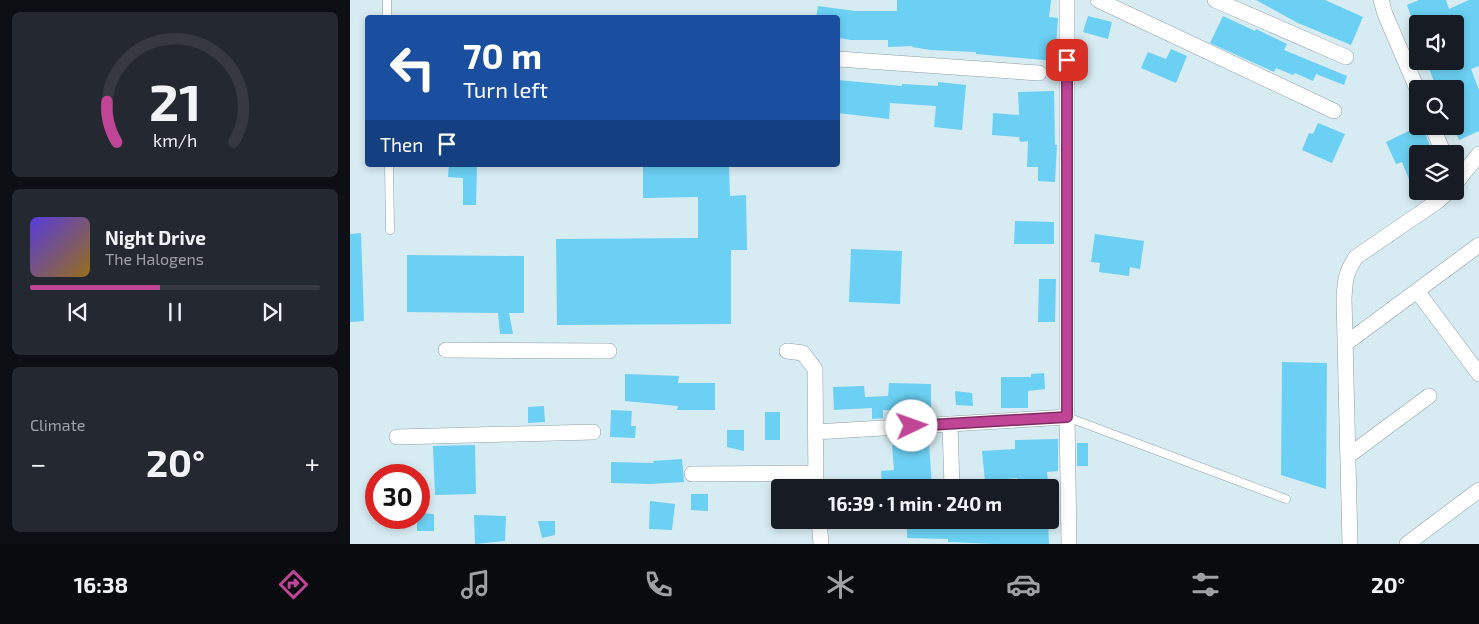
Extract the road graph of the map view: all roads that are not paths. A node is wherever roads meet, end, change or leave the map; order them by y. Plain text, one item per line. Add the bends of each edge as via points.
1 (387, 0) edge
2 (1067, 0) edge
3 (1098, 0) edge
4 (1215, 0) edge
5 (1381, 0) edge
6 (387, 15) edge
7 (1346, 57) dead end
8 (840, 59) edge
9 (1039, 72) dead end
10 (1413, 80) edge
11 (1334, 111) dead end
12 (1476, 157) edge
13 (1464, 166) edge
14 (389, 167) edge
15 (1464, 172) edge
16 (1438, 200) edge
17 (390, 230) dead end
18 (1479, 245) edge
19 (1417, 290) junction
20 (1345, 344) junction
21 (446, 350) dead end
22 (609, 351) dead end
23 (787, 352) dead end
24 (1479, 374) edge
25 (1429, 396) dead end
26 (1067, 417) junction
27 (950, 424) junction
28 (593, 432) dead end
29 (815, 432) junction
30 (397, 437) dead end
31 (1348, 456) junction
32 (692, 474) dead end
33 (795, 479) edge
34 (816, 479) edge
35 (952, 479) edge
36 (1479, 490) edge
37 (1286, 499) dead end
38 (820, 529) edge
39 (821, 544) edge
40 (1069, 544) edge
41 (1350, 544) edge
42 (1407, 544) edge

1 - 6 lane
2 - 26 street
3 - 11 street
4 - 7 street
5 - 10 street
8 - 9 street
12 - 13 street
12 - 15 street
14 - 17 lane
16 - 20 street via 1356,257 1348,268 1344,298
18 - 19 street
19 - 20 street
19 - 24 street
20 - 31 street
21 - 22 street
23 - 29 street via 803,353 815,369
25 - 31 street
26 - 27 street
26 - 37 lane
26 - 40 street
27 - 29 street
27 - 35 street
28 - 30 street
29 - 34 street
31 - 41 street
32 - 33 street
36 - 42 street
38 - 39 street

